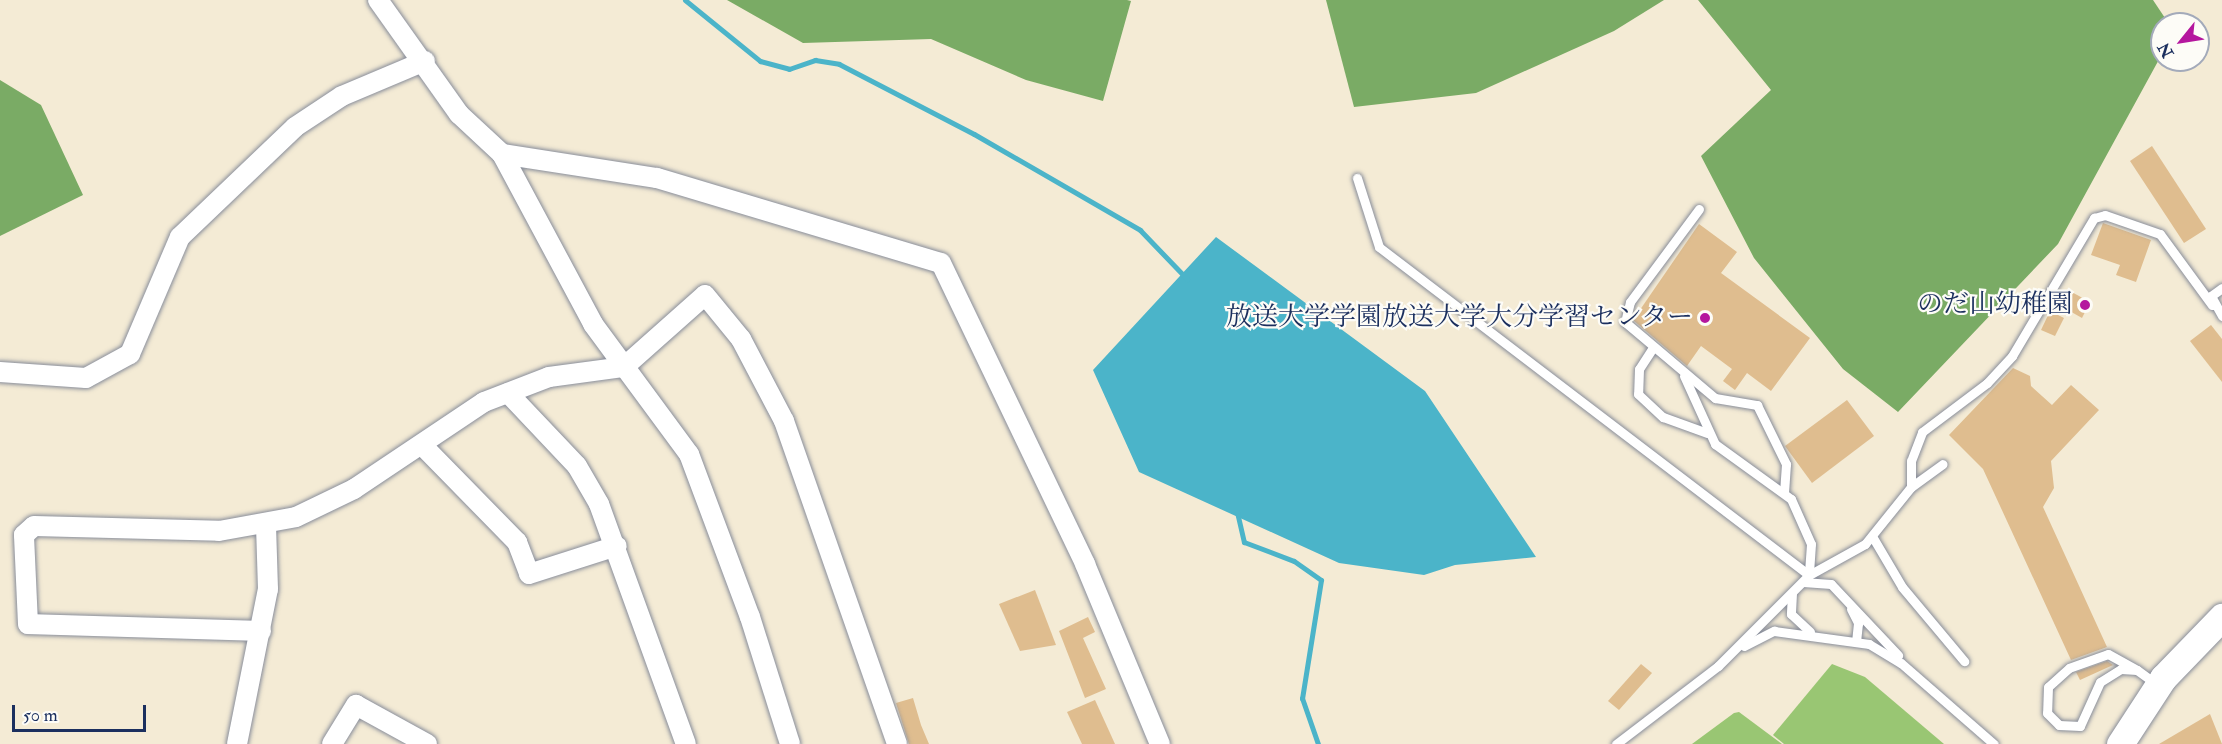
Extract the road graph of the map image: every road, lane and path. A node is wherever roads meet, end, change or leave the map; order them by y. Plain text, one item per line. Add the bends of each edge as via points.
1 (378, 0) edge
2 (425, 61) junction
3 (502, 154) junction
4 (1357, 178) dead end
5 (1699, 208) dead end
6 (2222, 288) edge
7 (2212, 304) junction
8 (2222, 316) edge
9 (1652, 349) junction
10 (624, 367) junction
11 (0, 372) edge
12 (1684, 376) junction
13 (508, 393) junction
14 (1707, 433) junction
15 (422, 445) junction
16 (1943, 464) dead end
17 (1911, 487) junction
18 (1784, 492) junction
19 (266, 524) junction
20 (1872, 536) junction
21 (617, 546) junction
22 (1809, 574) junction
23 (1795, 587) junction
24 (1846, 599) junction
25 (2222, 617) edge
26 (261, 631) junction
27 (1829, 638) junction
28 (1856, 641) junction
29 (1964, 661) dead end
30 (1718, 666) junction
31 (1919, 678) junction
32 (2148, 678) junction
33 (237, 744) edge
34 (332, 744) edge
35 (427, 744) edge
36 (686, 744) edge
37 (790, 744) edge
38 (897, 744) edge
39 (1160, 744) edge
40 (1616, 744) edge
41 (1994, 744) edge
42 (2120, 744) edge

1 - 2 street
2 - 3 street via 459,114
2 - 11 street via 342,96 295,127 180,237 130,354 86,378
3 - 10 street via 592,324
3 - 39 street via 657,178 941,263 1080,554
4 - 22 lane via 1379,247
5 - 9 lane via 1627,308 1625,322
6 - 7 lane via 2211,296
7 - 8 lane
7 - 17 lane via 2160,234 2105,215 2094,218 2012,356 1987,383 1922,432 1911,461
9 - 12 lane
9 - 14 lane via 1639,369 1638,394 1663,417
10 - 13 street via 549,377
10 - 37 street via 689,454 750,617
10 - 38 street via 705,295 741,339 784,421
12 - 14 lane
12 - 18 lane via 1715,398 1757,405 1786,464
13 - 15 street via 484,402
13 - 21 street via 577,466
14 - 18 lane via 1725,453
15 - 19 street via 327,504
15 - 21 street via 517,542 529,574
16 - 17 lane
17 - 20 lane
18 - 22 lane via 1811,544
19 - 26 street via 268,589
19 - 26 street via 219,531 34,526 24,535 28,624
20 - 22 lane
20 - 29 lane via 1902,586
21 - 36 street
22 - 23 lane
23 - 24 lane via 1823,580
23 - 27 lane via 1789,604 1798,626
23 - 30 lane
24 - 28 lane via 1858,623
24 - 31 lane
25 - 32 street
26 - 33 street
27 - 28 lane
27 - 30 lane via 1767,631
28 - 31 lane via 1884,650
30 - 40 lane
31 - 41 lane
32 - 32 lane via 2121,669 2103,677 2080,726 2059,725 2047,713 2048,687 2069,668 2108,654
32 - 42 street
34 - 35 street via 356,705

